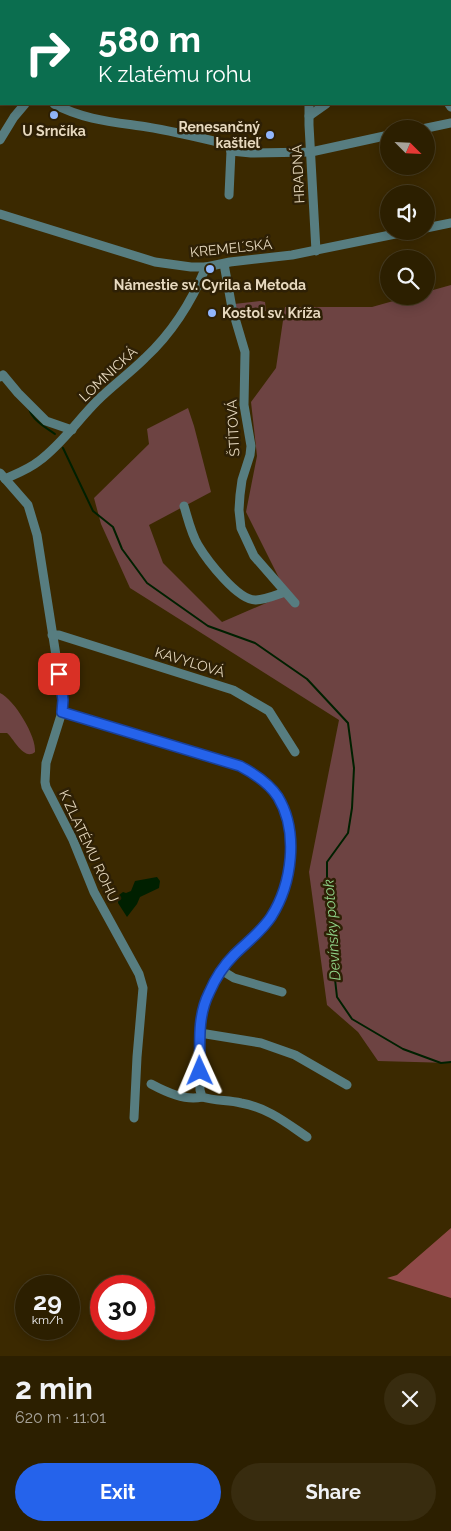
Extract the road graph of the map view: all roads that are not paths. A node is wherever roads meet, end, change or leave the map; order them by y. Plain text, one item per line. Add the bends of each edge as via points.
1 (24, 105) edge
2 (56, 105) edge
3 (309, 105) edge
4 (325, 105) edge
5 (309, 116) junction
6 (451, 123) edge
7 (435, 126) edge
8 (380, 138) edge
9 (0, 140) edge
10 (231, 151) junction
11 (310, 152) junction
12 (229, 194) dead end
13 (0, 214) edge
14 (451, 223) edge
15 (435, 226) edge
16 (380, 237) edge
17 (316, 251) junction
18 (224, 264) junction
19 (206, 267) junction
20 (0, 377) edge
21 (72, 430) junction
22 (3, 476) edge
23 (184, 506) dead end
24 (285, 592) junction
25 (295, 603) dead end
26 (52, 635) junction
27 (62, 712) junction
28 (295, 752) dead end
29 (221, 970) junction
30 (282, 992) dead end
31 (200, 1033) junction
32 (151, 1084) dead end
33 (347, 1085) dead end
34 (202, 1097) junction
35 (134, 1118) dead end
36 (307, 1137) dead end

1 - 9 street
2 - 10 street via 104,122 171,131 222,143
3 - 5 street, HRADNÁ
4 - 5 street
5 - 11 street, HRADNÁ
6 - 7 street
8 - 11 street
10 - 11 street
10 - 12 street
11 - 17 street, HRADNÁ
13 - 19 street, KREMEĽSKÁ via 154,262 179,267
14 - 15 street
16 - 17 street, KREMEĽSKÁ
17 - 18 street, KREMEĽSKÁ
18 - 19 street, KREMEĽSKÁ
18 - 24 street, ŠTÍTOVÁ via 245,352 244,405 251,446 240,495 241,528 254,556
19 - 21 street, LOMNICKÁ via 200,283 166,337 96,402
20 - 21 street via 3,375 46,421
21 - 22 street, LOMNICKÁ via 38,462
22 - 26 street, K ZLATÉMU ROHU via 28,505 37,535
23 - 24 street via 198,545 231,587 256,600
24 - 25 street, ŠTÍTOVÁ
26 - 27 street, K ZLATÉMU ROHU
26 - 28 street, KAVYĽOVÁ via 233,690 269,711
27 - 29 street via 240,766 267,784 278,797 289,827 290,859 286,884 270,918
27 - 35 street, K ZLATÉMU ROHU via 46,763 44,782 94,892 139,974 143,988
29 - 30 street via 234,978
29 - 31 street via 203,1008
31 - 33 street via 261,1044 295,1055
31 - 34 street
32 - 34 street via 175,1095
34 - 36 street via 270,1111

